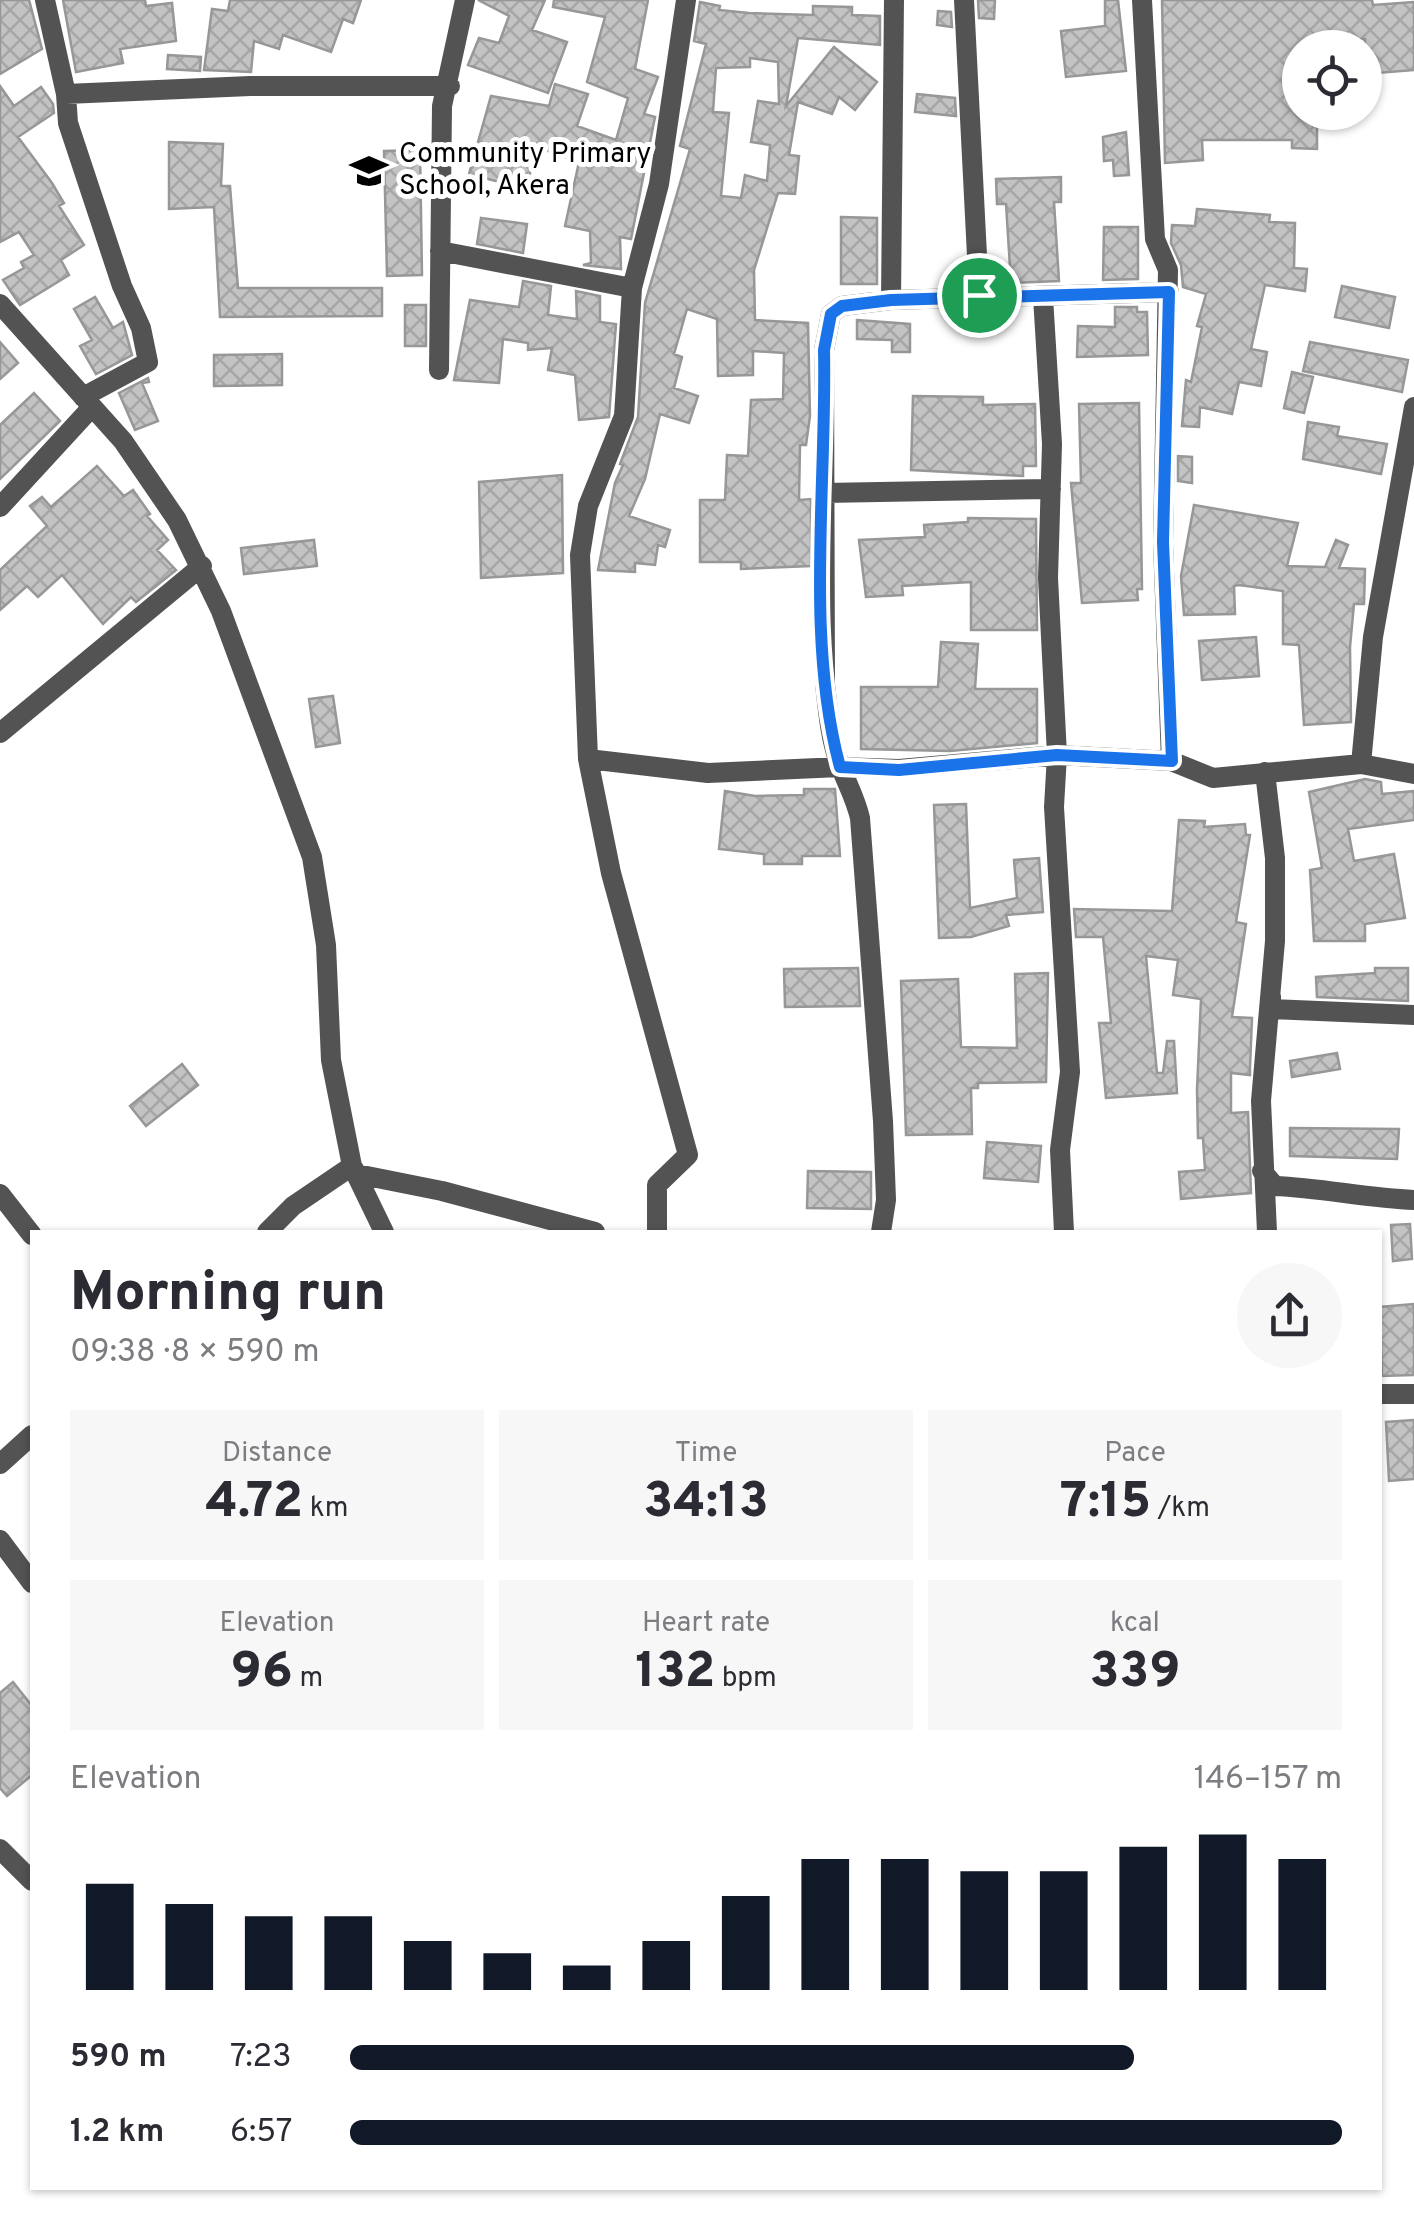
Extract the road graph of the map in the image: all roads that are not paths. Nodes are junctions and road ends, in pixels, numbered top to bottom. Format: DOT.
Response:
graph roads {
  1 [pos="45,0"];
  2 [pos="465,0"];
  3 [pos="686,0"];
  4 [pos="894,0"];
  5 [pos="964,0"];
  6 [pos="1142,0"];
  7 [pos="450,86"];
  8 [pos="66,94"];
  9 [pos="440,251"];
  10 [pos="632,288"];
  11 [pos="1169,292"];
  12 [pos="979,295"];
  13 [pos="1042,297"];
  14 [pos="891,300"];
  15 [pos="0,304"];
  16 [pos="440,370"];
  17 [pos="88,402"];
  18 [pos="1414,407"];
  19 [pos="1052,488"];
  20 [pos="824,493"];
  21 [pos="0,507"];
  22 [pos="202,566"];
  23 [pos="0,733"];
  24 [pos="1057,755"];
  25 [pos="588,759"];
  26 [pos="1172,761"];
  27 [pos="1360,764"];
  28 [pos="840,767"];
  29 [pos="1266,772"];
  30 [pos="1414,774"];
  31 [pos="1271,989"];
  32 [pos="1414,1015"];
  33 [pos="352,1166"];
  34 [pos="1262,1171"];
  35 [pos="0,1194"];
  36 [pos="1414,1200"];
  37 [pos="269,1230"];
  38 [pos="383,1230"];
  39 [pos="588,1230"];
  40 [pos="657,1230"];
  41 [pos="880,1230"];
  42 [pos="1064,1230"];
  43 [pos="1266,1230"];
  44 [pos="30,1232"];
  45 [pos="1382,1394"];
  46 [pos="1414,1394"];
  47 [pos="30,1437"];
  48 [pos="0,1464"];
  49 [pos="0,1540"];
  50 [pos="30,1580"];
  51 [pos="0,1848"];
  52 [pos="30,1879"];
  1 -- 8 [label="street"];
  2 -- 7 [label="street"];
  3 -- 10 [label="street"];
  4 -- 14 [label="street"];
  5 -- 12 [label="street"];
  6 -- 11 [label="street"];
  7 -- 8 [label="street"];
  7 -- 9 [label="street"];
  8 -- 17 [label="street"];
  9 -- 10 [label="street"];
  9 -- 16 [label="street"];
  10 -- 25 [label="street"];
  11 -- 13 [label="street"];
  11 -- 26 [label="street"];
  12 -- 13 [label="street"];
  12 -- 14 [label="street"];
  13 -- 19 [label="street"];
  14 -- 20 [label="street"];
  15 -- 17 [label="street"];
  17 -- 21 [label="street"];
  17 -- 22 [label="street"];
  18 -- 27 [label="street"];
  19 -- 20 [label="street"];
  19 -- 24 [label="street"];
  20 -- 28 [label="street"];
  22 -- 23 [label="street"];
  22 -- 33 [label="street"];
  24 -- 26 [label="street"];
  24 -- 28 [label="street"];
  24 -- 42 [label="street"];
  25 -- 28 [label="street"];
  25 -- 40 [label="street"];
  26 -- 29 [label="street"];
  27 -- 29 [label="street"];
  27 -- 30 [label="street"];
  28 -- 41 [label="street"];
  29 -- 31 [label="street"];
  31 -- 32 [label="street"];
  31 -- 34 [label="street"];
  33 -- 37 [label="street"];
  33 -- 38 [label="street"];
  33 -- 39 [label="street"];
  34 -- 36 [label="street"];
  34 -- 43 [label="street"];
  35 -- 44 [label="street"];
  45 -- 46 [label="street"];
  47 -- 48 [label="street"];
  49 -- 50 [label="street"];
  51 -- 52 [label="street"];
}
